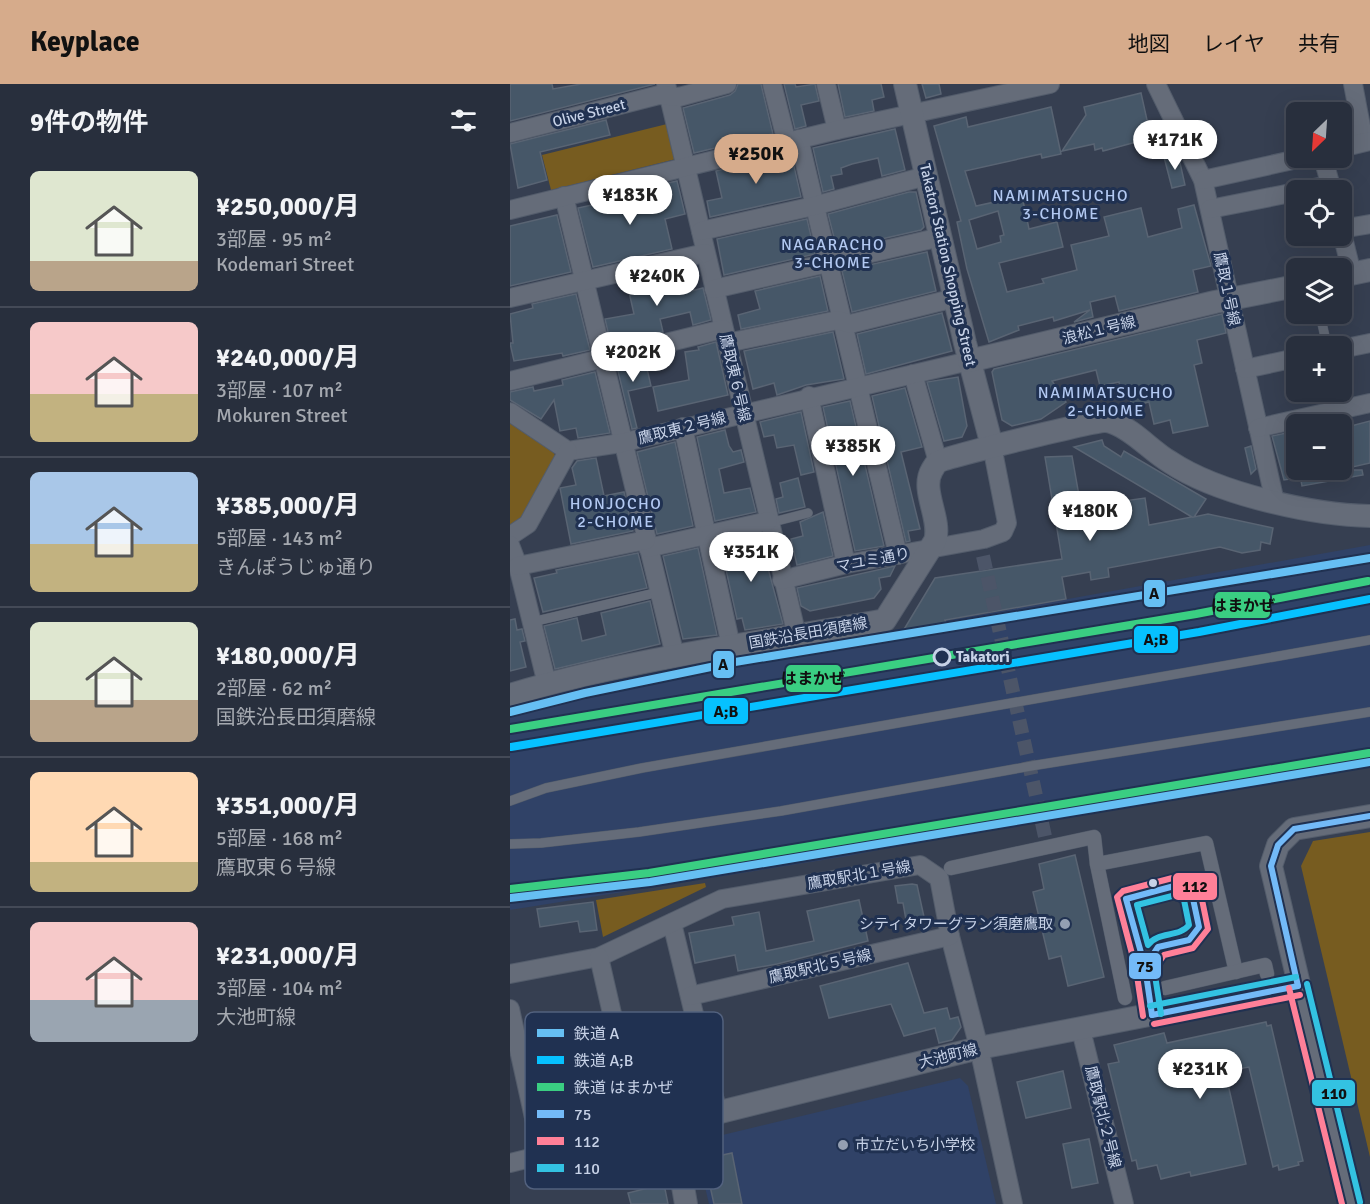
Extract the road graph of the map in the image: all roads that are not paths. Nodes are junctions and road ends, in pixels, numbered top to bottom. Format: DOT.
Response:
graph roads {
  1 [pos="727,84"];
  2 [pos="772,84"];
  3 [pos="826,84"];
  4 [pos="905,84"];
  5 [pos="1050,84"];
  6 [pos="1156,84"];
  7 [pos="1353,84"];
  8 [pos="667,90"];
  9 [pos="912,115"];
  10 [pos="837,130"];
  11 [pos="510,133"];
  12 [pos="793,141"];
  13 [pos="1367,142"];
  14 [pos="1352,145"];
  15 [pos="1286,162"];
  16 [pos="688,168"];
  17 [pos="926,176"];
  18 [pos="1203,180"];
  19 [pos="1286,194"];
  20 [pos="564,196"];
  21 [pos="814,206"];
  22 [pos="511,207"];
  23 [pos="1210,209"];
  24 [pos="1370,224"];
  25 [pos="1352,227"];
  26 [pos="701,231"];
  27 [pos="941,237"];
  28 [pos="1346,246"];
  29 [pos="705,253"];
  30 [pos="829,262"];
  31 [pos="1354,273"];
  32 [pos="584,280"];
  33 [pos="1286,288"];
  34 [pos="714,290"];
  35 [pos="510,298"];
  36 [pos="955,298"];
  37 [pos="1229,299"];
  38 [pos="845,322"];
  39 [pos="725,336"];
  40 [pos="1370,343"];
  41 [pos="1352,347"];
  42 [pos="602,358"];
  43 [pos="1286,360"];
  44 [pos="969,361"];
  45 [pos="1245,369"];
  46 [pos="913,374"];
  47 [pos="510,381"];
  48 [pos="859,385"];
  49 [pos="809,396"];
  50 [pos="1340,402"];
  51 [pos="1370,403"];
  52 [pos="1342,410"];
  53 [pos="510,412"];
  54 [pos="743,413"];
  55 [pos="683,427"];
  56 [pos="1258,428"];
  57 [pos="621,442"];
  58 [pos="992,446"];
  59 [pos="568,451"];
  60 [pos="938,462"];
  61 [pos="1275,502"];
  62 [pos="808,513"];
  63 [pos="1370,516"];
  64 [pos="768,522"];
  65 [pos="707,541"];
  66 [pos="647,544"];
  67 [pos="512,550"];
  68 [pos="929,550"];
  69 [pos="898,555"];
  70 [pos="846,564"];
  71 [pos="782,580"];
  72 [pos="659,592"];
  73 [pos="523,612"];
  74 [pos="797,636"];
  75 [pos="1370,640"];
  76 [pos="731,646"];
  77 [pos="675,656"];
  78 [pos="547,684"];
  79 [pos="510,695"];
  80 [pos="1370,712"];
  81 [pos="510,801"];
  82 [pos="1370,816"];
  83 [pos="510,843"];
  84 [pos="1097,864"];
  85 [pos="951,868"];
  86 [pos="672,923"];
  87 [pos="950,936"];
  88 [pos="599,957"];
  89 [pos="1145,967"];
  90 [pos="1236,972"];
  91 [pos="510,974"];
  92 [pos="1267,974"];
  93 [pos="1298,986"];
  94 [pos="1165,988"];
  95 [pos="690,996"];
  96 [pos="1126,998"];
  97 [pos="510,1009"];
  98 [pos="612,1012"];
  99 [pos="694,1012"];
  100 [pos="1152,1015"];
  101 [pos="1081,1030"];
  102 [pos="979,1048"];
  103 [pos="525,1077"];
  104 [pos="723,1112"];
  105 [pos="525,1159"];
  106 [pos="510,1163"];
  107 [pos="683,1189"];
  108 [pos="686,1204"];
  109 [pos="1012,1204"];
  110 [pos="1124,1204"];
  111 [pos="1351,1204"];
  1 -- 8 [label="street, Olive Street"];
  2 -- 12 [label="street"];
  3 -- 10 [label="street"];
  4 -- 9 [label="street, Takatori Station Shopping Street"];
  5 -- 9 [label="street"];
  6 -- 18 [label="street, 鷹取１号線"];
  7 -- 13 [label="street"];
  8 -- 11 [label="street, Olive Street"];
  8 -- 16 [label="street, 鷹取東６号線"];
  9 -- 10 [label="street"];
  9 -- 17 [label="street, Takatori Station Shopping Street"];
  10 -- 12 [label="street"];
  12 -- 16 [label="street"];
  12 -- 21 [label="street"];
  13 -- 14 [label="street"];
  15 -- 18 [label="street"];
  16 -- 20 [label="street"];
  16 -- 26 [label="street, 鷹取東６号線"];
  17 -- 21 [label="street"];
  17 -- 27 [label="street, Takatori Station Shopping Street"];
  18 -- 23 [label="street, 鷹取１号線"];
  19 -- 23 [label="street"];
  20 -- 22 [label="street"];
  20 -- 32 [label="street"];
  21 -- 26 [label="street"];
  21 -- 30 [label="street"];
  23 -- 37 [label="street, 鷹取１号線"];
  24 -- 25 [label="street"];
  26 -- 29 [label="street, 鷹取東６号線"];
  27 -- 30 [label="street"];
  27 -- 36 [label="street, Takatori Station Shopping Street"];
  28 -- 31 [label="street"];
  29 -- 32 [label="street"];
  29 -- 34 [label="street, 鷹取東６号線"];
  30 -- 34 [label="street"];
  30 -- 38 [label="street"];
  32 -- 35 [label="street"];
  32 -- 42 [label="street"];
  33 -- 37 [label="street, 浪松１号線"];
  34 -- 39 [label="street, 鷹取東６号線"];
  36 -- 38 [label="street"];
  36 -- 44 [label="street, Takatori Station Shopping Street"];
  37 -- 44 [label="street, 浪松１号線"];
  37 -- 45 [label="street, 鷹取１号線"];
  38 -- 39 [label="street"];
  38 -- 48 [label="street"];
  39 -- 42 [label="street"];
  39 -- 54 [label="street, 鷹取東６号線"];
  40 -- 41 [label="street"];
  42 -- 47 [label="street"];
  42 -- 57 [label="street"];
  43 -- 45 [label="street"];
  44 -- 46 [label="street, 鷹取東２号線"];
  44 -- 58 [label="street, Takatori Station Shopping Street"];
  45 -- 56 [label="street, 鷹取１号線"];
  46 -- 48 [label="street, 鷹取東２号線"];
  46 -- 60 [label="street"];
  48 -- 49 [label="street, 鷹取東２号線"];
  48 -- 69 [label="street"];
  49 -- 54 [label="street, 鷹取東２号線"];
  49 -- 70 [label="street"];
  50 -- 52 [label="lane"];
  51 -- 52 [label="street"];
  52 -- 56 [label="street"];
  53 -- 59 [label="street"];
  54 -- 55 [label="street, 鷹取東２号線"];
  54 -- 64 [label="street, 鷹取東６号線"];
  55 -- 57 [label="street, 鷹取東２号線"];
  55 -- 65 [label="street"];
  56 -- 61 [label="street, 鷹取１号線"];
  57 -- 59 [label="street, 鷹取東２号線"];
  57 -- 66 [label="street"];
  58 -- 60 [label="street"];
  58 -- 61 [label="street"];
  58 -- 68 [label="street"];
  59 -- 67 [label="street"];
  60 -- 68 [label="street, 国鉄沿長田須磨線"];
  61 -- 63 [label="street"];
  62 -- 64 [label="lane"];
  64 -- 65 [label="street"];
  64 -- 71 [label="street, 鷹取東６号線"];
  65 -- 66 [label="street"];
  65 -- 76 [label="street"];
  66 -- 67 [label="street"];
  66 -- 72 [label="street"];
  67 -- 73 [label="street"];
  68 -- 69 [label="street, マユミ通り"];
  68 -- 74 [label="street, 国鉄沿長田須磨線"];
  69 -- 70 [label="street, マユミ通り"];
  70 -- 71 [label="street, マユミ通り"];
  71 -- 74 [label="street, 鷹取東６号線"];
  72 -- 73 [label="lane"];
  72 -- 77 [label="street"];
  73 -- 78 [label="street"];
  74 -- 76 [label="street, 国鉄沿長田須磨線"];
  75 -- 81 [label="lane"];
  76 -- 77 [label="street, 国鉄沿長田須磨線"];
  77 -- 78 [label="street, 国鉄沿長田須磨線"];
  78 -- 79 [label="street, 国鉄沿長田須磨線"];
  80 -- 83 [label="lane"];
  82 -- 93 [label="street"];
  84 -- 85 [label="street"];
  84 -- 90 [label="street"];
  84 -- 96 [label="street"];
  86 -- 87 [label="street, 鷹取駅北１号線"];
  86 -- 88 [label="street, 鷹取駅北１号線"];
  86 -- 95 [label="street"];
  87 -- 95 [label="street, 鷹取駅北５号線"];
  87 -- 102 [label="street, 鷹取駅北１号線"];
  88 -- 91 [label="street, 鷹取駅北１号線"];
  88 -- 98 [label="street"];
  89 -- 89 [label="lane"];
  89 -- 100 [label="lane"];
  90 -- 92 [label="street"];
  90 -- 94 [label="street"];
  93 -- 100 [label="street, 大池町線"];
  93 -- 111 [label="street"];
  95 -- 99 [label="street"];
  97 -- 103 [label="street"];
  100 -- 101 [label="street, 大池町線"];
  101 -- 102 [label="street, 大池町線"];
  101 -- 110 [label="street, 鷹取駅北２号線"];
  102 -- 104 [label="street, 大池町線"];
  102 -- 109 [label="street, 鷹取駅北１号線"];
  105 -- 106 [label="street"];
  107 -- 108 [label="street, 大池町線"];
}
